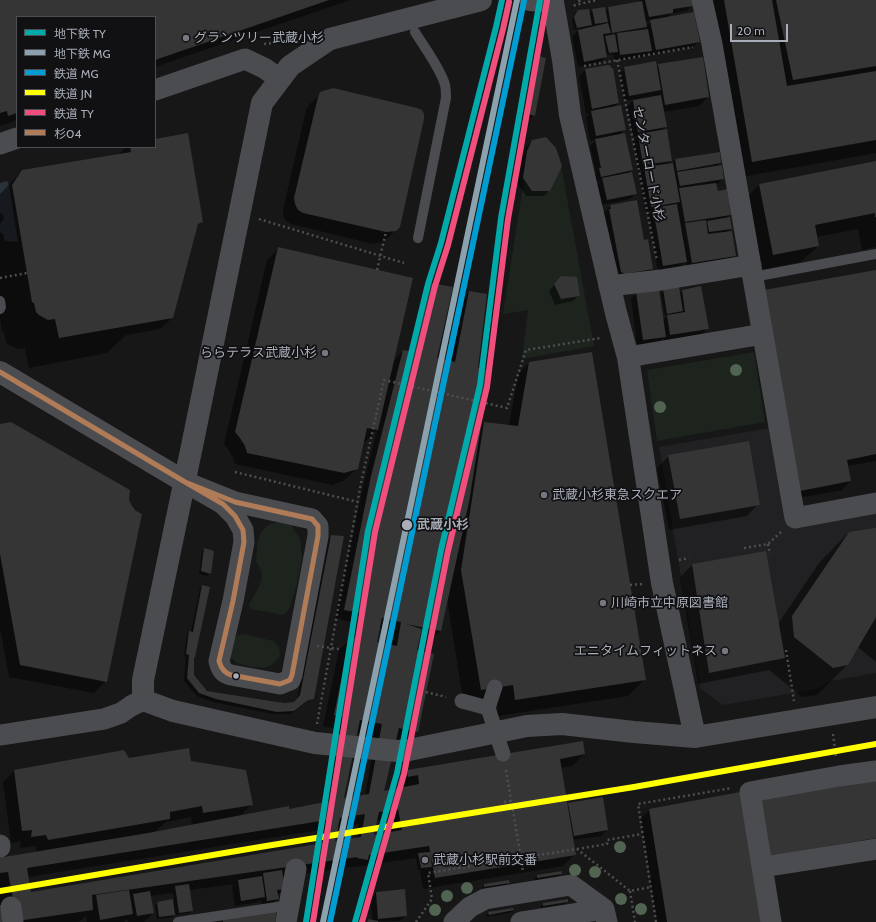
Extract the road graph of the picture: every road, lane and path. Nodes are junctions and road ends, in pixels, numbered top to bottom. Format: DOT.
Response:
graph roads {
  1 [pos="481,0"];
  2 [pos="530,0"];
  3 [pos="579,0"];
  4 [pos="597,0"];
  5 [pos="702,0"];
  6 [pos="554,1"];
  7 [pos="415,32"];
  8 [pos="712,44"];
  9 [pos="617,60"];
  10 [pos="578,67"];
  11 [pos="280,79"];
  12 [pos="156,90"];
  13 [pos="16,138"];
  14 [pos="0,144"];
  15 [pos="253,217"];
  16 [pos="386,232"];
  17 [pos="418,238"];
  18 [pos="876,254"];
  19 [pos="404,263"];
  20 [pos="658,265"];
  21 [pos="377,270"];
  22 [pos="752,271"];
  23 [pos="27,273"];
  24 [pos="0,278"];
  25 [pos="609,286"];
  26 [pos="0,301"];
  27 [pos="0,309"];
  28 [pos="763,334"];
  29 [pos="608,337"];
  30 [pos="628,357"];
  31 [pos="0,372"];
  32 [pos="439,392"];
  33 [pos="437,399"];
  34 [pos="235,472"];
  35 [pos="184,482"];
  36 [pos="358,502"];
  37 [pos="876,503"];
  38 [pos="744,548"];
  39 [pos="770,554"];
  40 [pos="647,583"];
  41 [pos="630,585"];
  42 [pos="310,645"];
  43 [pos="331,648"];
  44 [pos="339,649"];
  45 [pos="786,650"];
  46 [pos="495,688"];
  47 [pos="143,700"];
  48 [pos="462,700"];
  49 [pos="794,701"];
  50 [pos="876,707"];
  51 [pos="488,708"];
  52 [pos="317,727"];
  53 [pos="0,735"];
  54 [pos="695,737"];
  55 [pos="503,754"];
  56 [pos="876,771"];
  57 [pos="750,792"];
  58 [pos="511,801"];
  59 [pos="504,802"];
  60 [pos="643,834"];
  61 [pos="577,849"];
  62 [pos="876,849"];
  63 [pos="521,858"];
  64 [pos="762,867"];
  65 [pos="296,869"];
  66 [pos="630,891"];
  67 [pos="288,913"];
  68 [pos="606,915"];
  69 [pos="178,922"];
  70 [pos="454,922"];
  71 [pos="521,922"];
  72 [pos="635,922"];
  73 [pos="656,922"];
  74 [pos="771,922"];
  1 -- 11 [label="street"];
  2 -- 6 [label="street"];
  3 -- 4 [label="path"];
  5 -- 8 [label="street"];
  6 -- 25 [label="street"];
  7 -- 17 [label="lane"];
  8 -- 9 [label="path"];
  8 -- 22 [label="street"];
  9 -- 10 [label="path"];
  9 -- 20 [label="path, センターロード小杉"];
  11 -- 12 [label="street"];
  11 -- 35 [label="street"];
  13 -- 14 [label="street"];
  15 -- 19 [label="path"];
  16 -- 21 [label="path, bridge"];
  18 -- 22 [label="lane"];
  22 -- 25 [label="street"];
  22 -- 28 [label="street"];
  23 -- 24 [label="path"];
  25 -- 30 [label="street"];
  26 -- 27 [label="lane"];
  28 -- 30 [label="street"];
  28 -- 37 [label="street"];
  29 -- 32 [label="path"];
  30 -- 54 [label="street"];
  31 -- 35 [label="street"];
  32 -- 33 [label="path"];
  32 -- 36 [label="path"];
  34 -- 36 [label="path"];
  35 -- 35 [label="street"];
  35 -- 47 [label="street"];
  36 -- 43 [label="path"];
  38 -- 39 [label="path"];
  40 -- 41 [label="path"];
  42 -- 43 [label="path"];
  43 -- 44 [label="path"];
  43 -- 52 [label="path"];
  45 -- 49 [label="path"];
  46 -- 51 [label="street, bridge"];
  47 -- 53 [label="street"];
  47 -- 54 [label="street"];
  48 -- 51 [label="street"];
  50 -- 54 [label="street"];
  51 -- 55 [label="street, bridge"];
  55 -- 58 [label="path, bridge"];
  56 -- 57 [label="street"];
  57 -- 60 [label="path"];
  57 -- 64 [label="street"];
  58 -- 59 [label="path"];
  58 -- 63 [label="path, bridge"];
  60 -- 61 [label="path"];
  60 -- 73 [label="path"];
  62 -- 64 [label="street"];
  64 -- 74 [label="street"];
  65 -- 67 [label="street"];
  66 -- 72 [label="path"];
  67 -- 69 [label="lane"];
  68 -- 70 [label="street"];
  68 -- 71 [label="street"];
}
